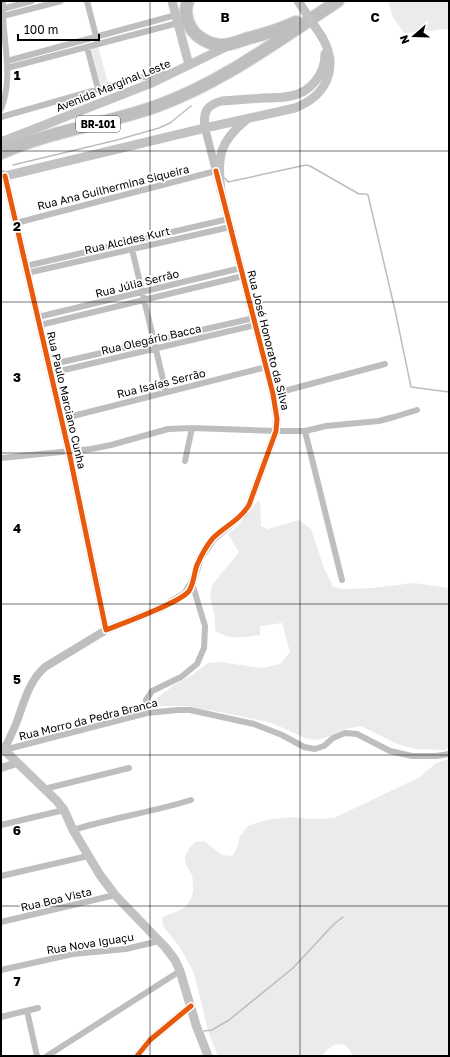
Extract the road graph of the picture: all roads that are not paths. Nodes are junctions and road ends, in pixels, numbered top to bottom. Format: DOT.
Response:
graph roads {
  1 [pos="2,1"];
  2 [pos="32,1"];
  3 [pos="62,1"];
  4 [pos="87,1"];
  5 [pos="188,1"];
  6 [pos="298,1"];
  7 [pos="172,2"];
  8 [pos="336,2"];
  9 [pos="2,9"];
  10 [pos="3,16"];
  11 [pos="177,19"];
  12 [pos="192,30"];
  13 [pos="96,37"];
  14 [pos="323,39"];
  15 [pos="98,44"];
  16 [pos="231,44"];
  17 [pos="87,47"];
  18 [pos="7,61"];
  19 [pos="189,65"];
  20 [pos="7,68"];
  21 [pos="173,74"];
  22 [pos="98,89"];
  23 [pos="1,109"];
  24 [pos="1,117"];
  25 [pos="248,118"];
  26 [pos="205,128"];
  27 [pos="1,142"];
  28 [pos="1,153"];
  29 [pos="218,170"];
  30 [pos="3,175"];
  31 [pos="221,191"];
  32 [pos="16,223"];
  33 [pos="229,223"];
  34 [pos="125,243"];
  35 [pos="129,250"];
  36 [pos="27,270"];
  37 [pos="242,272"];
  38 [pos="187,281"];
  39 [pos="189,289"];
  40 [pos="142,292"];
  41 [pos="144,300"];
  42 [pos="39,321"];
  43 [pos="255,321"];
  44 [pos="154,341"];
  45 [pos="155,349"];
  46 [pos="385,364"];
  47 [pos="266,367"];
  48 [pos="50,369"];
  49 [pos="166,392"];
  50 [pos="273,394"];
  51 [pos="417,410"];
  52 [pos="61,419"];
  53 [pos="192,428"];
  54 [pos="276,431"];
  55 [pos="305,431"];
  56 [pos="69,452"];
  57 [pos="1,458"];
  58 [pos="185,461"];
  59 [pos="342,580"];
  60 [pos="192,583"];
  61 [pos="106,630"];
  62 [pos="146,713"];
  63 [pos="3,749"];
  64 [pos="449,754"];
  65 [pos="17,763"];
  66 [pos="1,768"];
  67 [pos="129,768"];
  68 [pos="44,789"];
  69 [pos="191,800"];
  70 [pos="64,810"];
  71 [pos="1,825"];
  72 [pos="73,830"];
  73 [pos="88,856"];
  74 [pos="1,876"];
  75 [pos="116,895"];
  76 [pos="1,922"];
  77 [pos="159,941"];
  78 [pos="1,970"];
  79 [pos="180,971"];
  80 [pos="190,1006"];
  81 [pos="38,1008"];
  82 [pos="27,1011"];
  83 [pos="1,1017"];
  84 [pos="37,1056"];
  85 [pos="48,1056"];
  86 [pos="137,1056"];
  87 [pos="208,1056"];
  1 -- 9 [label="street"];
  2 -- 9 [label="street"];
  3 -- 10 [label="street"];
  4 -- 13 [label="street"];
  5 -- 12 [label="highway"];
  6 -- 14 [label="main road, bridge"];
  7 -- 11 [label="main road"];
  7 -- 12 [label="main road"];
  8 -- 16 [label="highway"];
  8 -- 28 [label="highway, BR-101"];
  9 -- 10 [label="street"];
  10 -- 18 [label="street"];
  11 -- 13 [label="street"];
  11 -- 15 [label="street"];
  11 -- 19 [label="main road"];
  12 -- 16 [label="highway"];
  13 -- 15 [label="street"];
  13 -- 18 [label="street"];
  14 -- 25 [label="main road"];
  14 -- 26 [label="main road"];
  15 -- 17 [label="street"];
  16 -- 19 [label="main road, Avenida Marginal Leste"];
  17 -- 20 [label="street"];
  17 -- 22 [label="street"];
  18 -- 20 [label="street"];
  19 -- 21 [label="main road, Avenida Marginal Leste"];
  20 -- 23 [label="street"];
  21 -- 22 [label="street"];
  21 -- 27 [label="main road, Avenida Marginal Leste"];
  22 -- 24 [label="street"];
  25 -- 26 [label="main road"];
  25 -- 29 [label="main road"];
  26 -- 29 [label="street"];
  26 -- 30 [label="main road"];
  29 -- 31 [label="main road"];
  29 -- 32 [label="street, Rua Ana Guilhermina Siqueira"];
  30 -- 32 [label="street, Rua Paulo Marciano Cunha"];
  31 -- 33 [label="street, Rua José Honorato da Silva"];
  32 -- 36 [label="street, Rua Paulo Marciano Cunha"];
  33 -- 34 [label="street, Rua Alcides Kurt"];
  33 -- 35 [label="street, Rua Alcides Kurt"];
  33 -- 37 [label="street, Rua José Honorato da Silva"];
  34 -- 35 [label="street"];
  34 -- 36 [label="street, Rua Alcides Kurt"];
  35 -- 36 [label="street, Rua Alcides Kurt"];
  35 -- 40 [label="street"];
  36 -- 42 [label="street, Rua Paulo Marciano Cunha"];
  37 -- 38 [label="street, Rua Júlia Serrão"];
  37 -- 39 [label="street, Rua Júlia Serrão"];
  37 -- 43 [label="street, Rua José Honorato da Silva"];
  38 -- 39 [label="street"];
  38 -- 40 [label="street, Rua Júlia Serrão"];
  39 -- 41 [label="street, Rua Júlia Serrão"];
  40 -- 41 [label="street"];
  40 -- 42 [label="street, Rua Júlia Serrão"];
  41 -- 42 [label="street, Rua Júlia Serrão"];
  41 -- 44 [label="street"];
  42 -- 48 [label="street, Rua Paulo Marciano Cunha"];
  43 -- 44 [label="street, Rua Olegário Bacca"];
  43 -- 45 [label="street, Rua Olegário Bacca"];
  43 -- 47 [label="street, Rua José Honorato da Silva"];
  44 -- 45 [label="street"];
  44 -- 48 [label="street, Rua Olegário Bacca"];
  45 -- 48 [label="street, Rua Olegário Bacca"];
  45 -- 49 [label="street"];
  46 -- 50 [label="street"];
  47 -- 49 [label="street, Rua Isaías Serrão"];
  47 -- 50 [label="street, Rua José Honorato da Silva"];
  48 -- 52 [label="street, Rua Paulo Marciano Cunha"];
  49 -- 52 [label="street, Rua Isaías Serrão"];
  50 -- 54 [label="street, Rua José Honorato da Silva"];
  51 -- 55 [label="street"];
  52 -- 56 [label="street, Rua Paulo Marciano Cunha"];
  53 -- 54 [label="street"];
  53 -- 56 [label="street"];
  53 -- 58 [label="street"];
  54 -- 55 [label="street"];
  54 -- 60 [label="street, Rua José Honorato da Silva"];
  55 -- 59 [label="street"];
  56 -- 57 [label="street"];
  56 -- 61 [label="street, Rua Paulo Marciano Cunha"];
  60 -- 61 [label="street, Rua José Honorato da Silva"];
  60 -- 62 [label="street"];
  61 -- 63 [label="street, Rua José Honorato da Silva"];
  62 -- 63 [label="street, Rua Morro da Pedra Branca"];
  62 -- 64 [label="street, Rua Morro da Pedra Branca"];
  63 -- 65 [label="main road"];
  65 -- 66 [label="street"];
  65 -- 68 [label="main road"];
  67 -- 68 [label="street"];
  68 -- 70 [label="main road"];
  69 -- 72 [label="street"];
  70 -- 71 [label="street"];
  70 -- 72 [label="main road"];
  72 -- 73 [label="main road"];
  73 -- 74 [label="street"];
  73 -- 75 [label="main road"];
  75 -- 76 [label="street, Rua Boa Vista"];
  75 -- 77 [label="main road"];
  77 -- 78 [label="street, Rua Nova Iguaçu"];
  77 -- 79 [label="main road"];
  79 -- 80 [label="main road"];
  79 -- 85 [label="street"];
  80 -- 86 [label="street"];
  80 -- 87 [label="main road"];
  81 -- 82 [label="street"];
  82 -- 83 [label="street"];
  82 -- 84 [label="street"];
}
